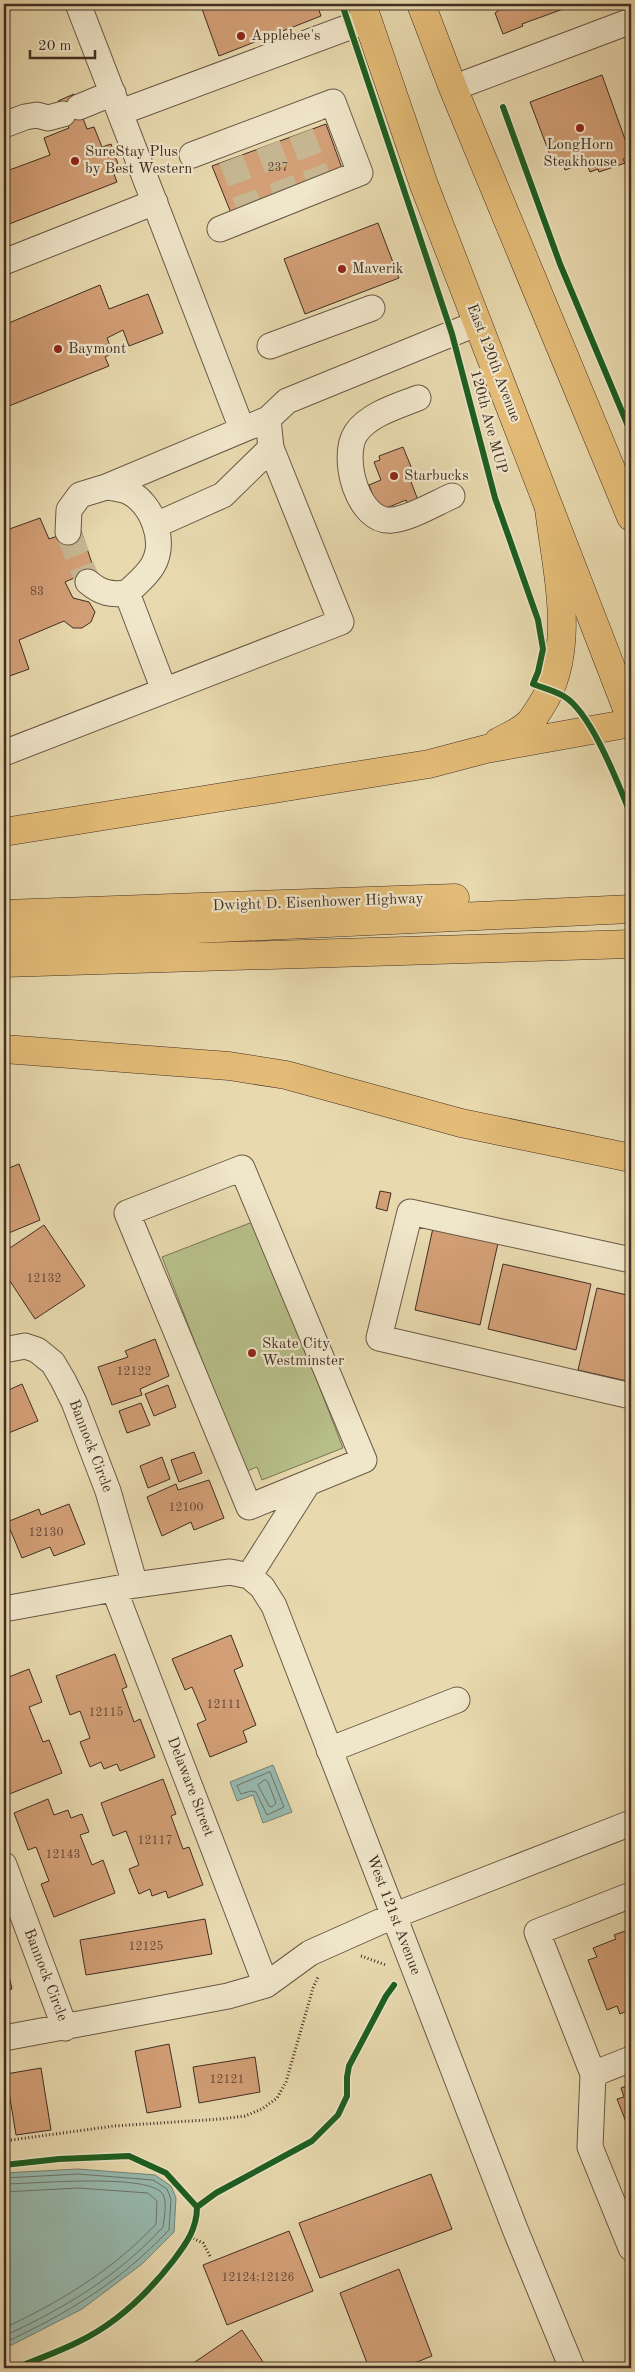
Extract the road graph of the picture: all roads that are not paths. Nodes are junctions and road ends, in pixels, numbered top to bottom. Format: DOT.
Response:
graph roads {
  1 [pos="78,4"];
  2 [pos="421,4"];
  3 [pos="365,12"];
  4 [pos="631,21"];
  5 [pos="453,88"];
  6 [pos="117,102"];
  7 [pos="4,125"];
  8 [pos="192,155"];
  9 [pos="156,202"];
  10 [pos="220,229"];
  11 [pos="4,262"];
  12 [pos="372,308"];
  13 [pos="478,324"];
  14 [pos="270,346"];
  15 [pos="418,398"];
  16 [pos="268,419"];
  17 [pos="242,429"];
  18 [pos="272,448"];
  19 [pos="106,487"];
  20 [pos="452,496"];
  21 [pos="549,508"];
  22 [pos="631,517"];
  23 [pos="156,525"];
  24 [pos="68,532"];
  25 [pos="88,582"];
  26 [pos="127,593"];
  27 [pos="164,690"];
  28 [pos="631,721"];
  29 [pos="486,750"];
  30 [pos="4,753"];
  31 [pos="4,832"];
  32 [pos="631,892"];
  33 [pos="631,909"];
  34 [pos="4,914"];
  35 [pos="4,938"];
  36 [pos="631,944"];
  37 [pos="631,960"];
  38 [pos="4,963"];
  39 [pos="4,980"];
  40 [pos="4,1049"];
  41 [pos="631,1158"];
  42 [pos="631,1260"];
  43 [pos="4,1350"];
  44 [pos="631,1396"];
  45 [pos="308,1483"];
  46 [pos="249,1576"];
  47 [pos="124,1587"];
  48 [pos="4,1609"];
  49 [pos="457,1700"];
  50 [pos="329,1750"];
  51 [pos="631,1823"];
  52 [pos="4,1865"];
  53 [pos="631,1895"];
  54 [pos="393,1916"];
  55 [pos="266,1985"];
  56 [pos="65,2028"];
  57 [pos="4,2038"];
  58 [pos="631,2059"];
  59 [pos="593,2074"];
  60 [pos="631,2248"];
  61 [pos="572,2368"];
  1 -- 6 [label="street"];
  2 -- 5 [label="main road"];
  3 -- 6 [label="street"];
  3 -- 13 [label="main road, East 120th Avenue"];
  4 -- 5 [label="street"];
  5 -- 22 [label="main road"];
  6 -- 7 [label="street"];
  6 -- 9 [label="street"];
  8 -- 10 [label="street"];
  9 -- 11 [label="street"];
  9 -- 17 [label="street"];
  12 -- 14 [label="street"];
  13 -- 16 [label="street"];
  13 -- 21 [label="main road, East 120th Avenue"];
  15 -- 20 [label="street"];
  16 -- 17 [label="street"];
  16 -- 18 [label="street"];
  17 -- 19 [label="street"];
  18 -- 23 [label="street"];
  18 -- 27 [label="street"];
  19 -- 23 [label="street"];
  19 -- 24 [label="street"];
  21 -- 28 [label="main road, East 120th Avenue"];
  21 -- 29 [label="main road"];
  23 -- 26 [label="street"];
  25 -- 26 [label="street"];
  26 -- 27 [label="street"];
  27 -- 30 [label="street"];
  28 -- 29 [label="main road"];
  29 -- 31 [label="main road"];
  32 -- 34 [label="main road, Dwight D. Eisenhower Highway"];
  33 -- 35 [label="main road"];
  36 -- 38 [label="main road"];
  37 -- 39 [label="main road"];
  40 -- 41 [label="main road"];
  42 -- 44 [label="street"];
  43 -- 47 [label="street, Bannock Circle"];
  45 -- 45 [label="street"];
  45 -- 46 [label="street"];
  46 -- 47 [label="street"];
  46 -- 50 [label="street, West 121st Avenue"];
  47 -- 48 [label="street"];
  47 -- 55 [label="street, Delaware Street"];
  49 -- 50 [label="street"];
  50 -- 54 [label="street, West 121st Avenue"];
  51 -- 54 [label="street"];
  52 -- 56 [label="street, Bannock Circle"];
  53 -- 59 [label="street"];
  54 -- 55 [label="street"];
  54 -- 61 [label="street, West 121st Avenue"];
  55 -- 56 [label="street"];
  56 -- 57 [label="street"];
  58 -- 59 [label="street"];
  59 -- 60 [label="street"];
}
